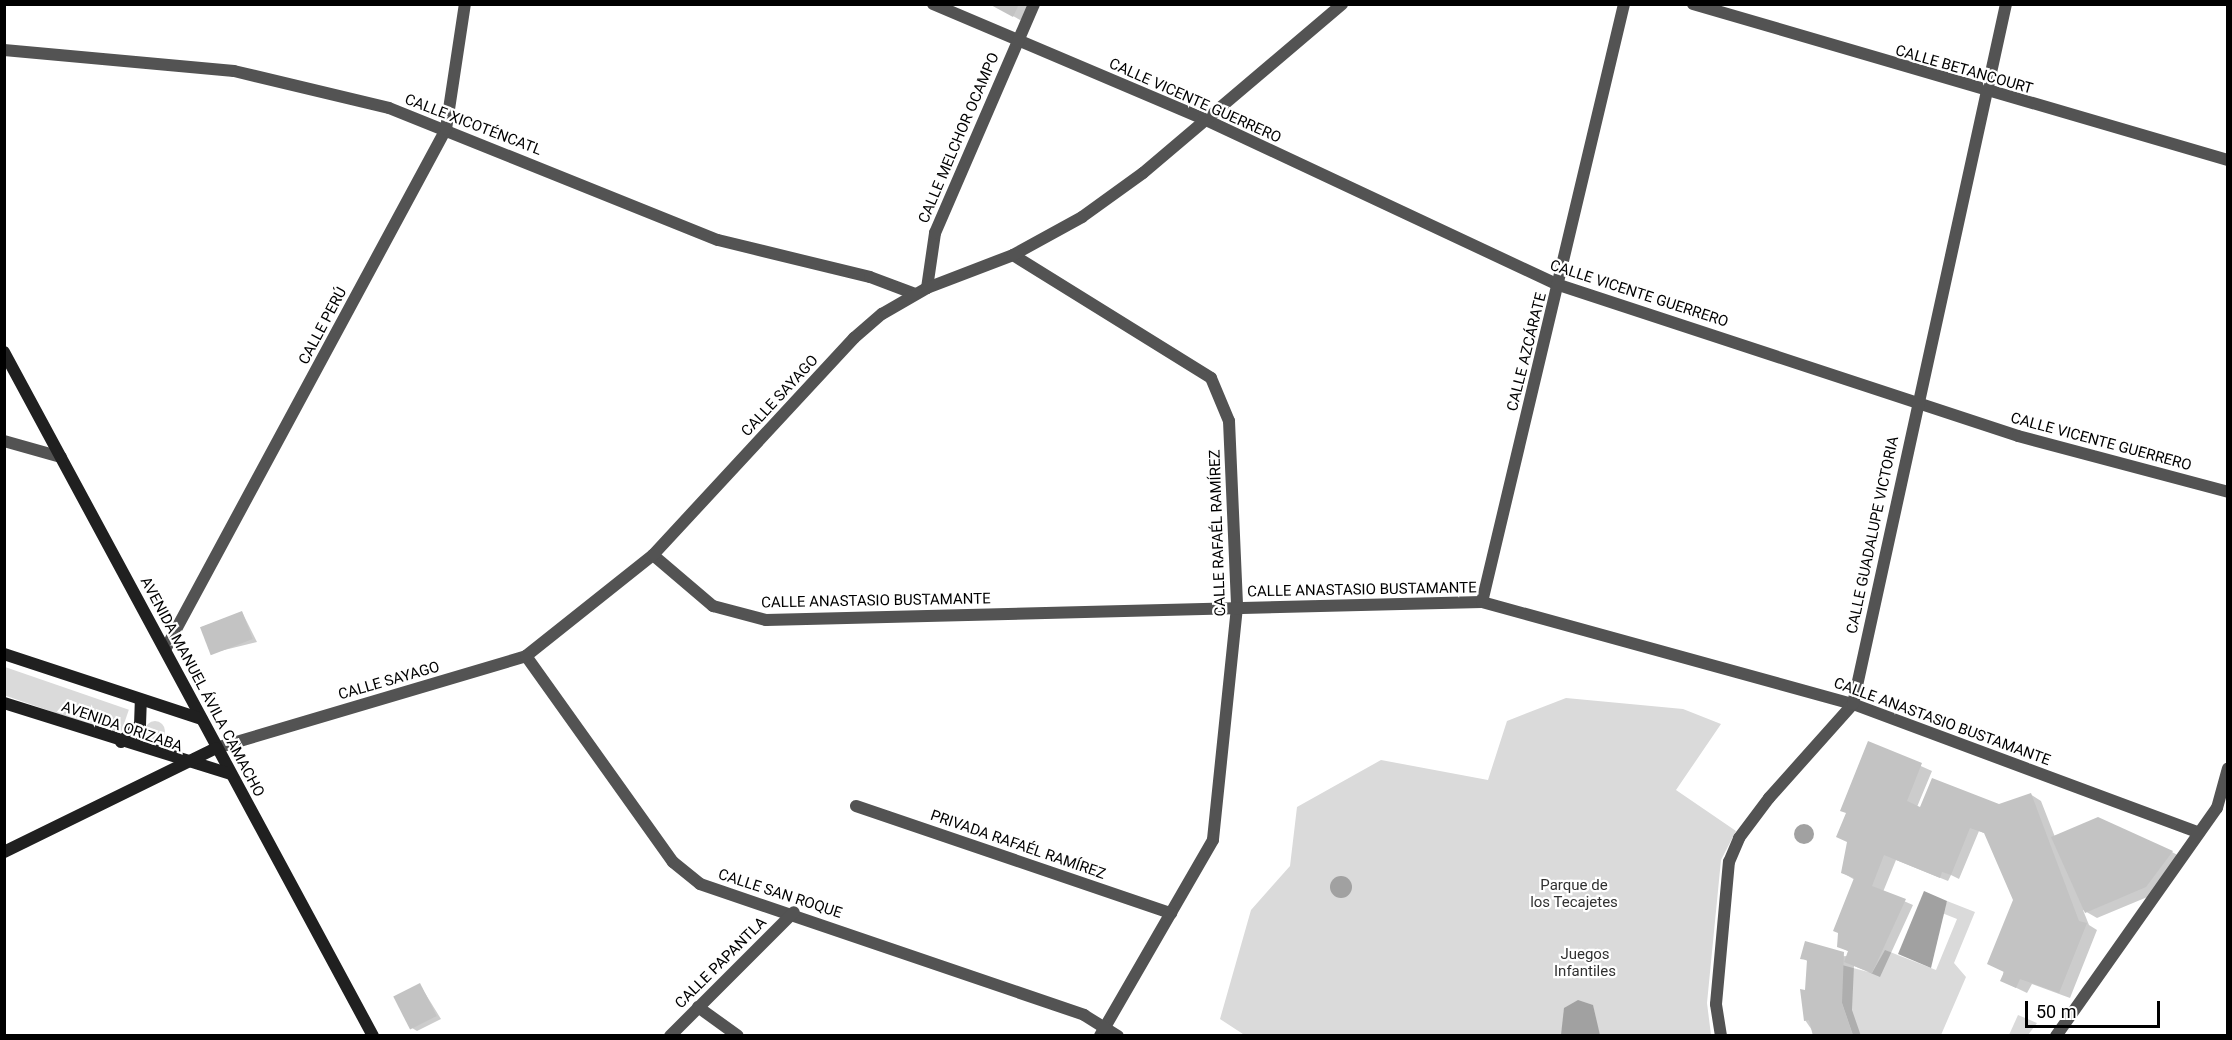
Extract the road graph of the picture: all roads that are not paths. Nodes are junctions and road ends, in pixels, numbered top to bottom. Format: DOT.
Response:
graph roads {
  1 [pos="465,4"];
  2 [pos="933,4"];
  3 [pos="1034,4"];
  4 [pos="1342,4"];
  5 [pos="1624,4"];
  6 [pos="1693,4"];
  7 [pos="2006,4"];
  8 [pos="1016,41"];
  9 [pos="4,50"];
  10 [pos="1988,93"];
  11 [pos="1204,119"];
  12 [pos="447,129"];
  13 [pos="2228,160"];
  14 [pos="1014,255"];
  15 [pos="1558,285"];
  16 [pos="927,288"];
  17 [pos="915,294"];
  18 [pos="4,352"];
  19 [pos="1916,399"];
  20 [pos="4,441"];
  21 [pos="61,457"];
  22 [pos="2228,492"];
  23 [pos="653,555"];
  24 [pos="1482,602"];
  25 [pos="1238,607"];
  26 [pos="166,648"];
  27 [pos="4,654"];
  28 [pos="526,656"];
  29 [pos="141,700"];
  30 [pos="4,703"];
  31 [pos="1853,704"];
  32 [pos="202,719"];
  33 [pos="121,742"];
  34 [pos="216,748"];
  35 [pos="185,764"];
  36 [pos="2228,768"];
  37 [pos="231,774"];
  38 [pos="856,806"];
  39 [pos="2199,833"];
  40 [pos="4,852"];
  41 [pos="794,912"];
  42 [pos="1171,913"];
  43 [pos="698,1007"];
  44 [pos="1104,1023"];
  45 [pos="373,1035"];
  46 [pos="670,1035"];
  47 [pos="738,1035"];
  48 [pos="1101,1035"];
  49 [pos="1118,1035"];
  50 [pos="1722,1035"];
  51 [pos="2056,1035"];
  1 -- 12 [label="street, CALLE PERÚ"];
  2 -- 8 [label="street, CALLE VICENTE GUERRERO"];
  3 -- 8 [label="street, CALLE MELCHOR OCAMPO"];
  4 -- 11 [label="street, CALLE SAYAGO"];
  5 -- 15 [label="street, CALLE AZCÁRATE"];
  6 -- 10 [label="street, CALLE BETANCOURT"];
  7 -- 10 [label="street, CALLE GUADALUPE VICTORIA"];
  8 -- 11 [label="street, CALLE VICENTE GUERRERO"];
  8 -- 16 [label="street, CALLE MELCHOR OCAMPO"];
  9 -- 12 [label="street, CALLE XICOTÉNCATL"];
  10 -- 13 [label="street, CALLE BETANCOURT"];
  10 -- 19 [label="street, CALLE GUADALUPE VICTORIA"];
  11 -- 14 [label="street, CALLE SAYAGO"];
  11 -- 15 [label="street, CALLE VICENTE GUERRERO"];
  12 -- 17 [label="street, CALLE XICOTÉNCATL"];
  12 -- 26 [label="street, CALLE PERÚ"];
  14 -- 16 [label="street, CALLE SAYAGO"];
  14 -- 25 [label="street, CALLE RAFAÉL RAMÍREZ"];
  15 -- 19 [label="street, CALLE VICENTE GUERRERO"];
  15 -- 24 [label="street, CALLE AZCÁRATE"];
  16 -- 17 [label="street, CALLE SAYAGO"];
  17 -- 23 [label="street, CALLE SAYAGO"];
  18 -- 21 [label="main road, AVENIDA MANUEL ÁVILA CAMACHO"];
  19 -- 22 [label="street, CALLE VICENTE GUERRERO"];
  19 -- 31 [label="street, CALLE GUADALUPE VICTORIA"];
  20 -- 21 [label="street"];
  21 -- 26 [label="main road, AVENIDA MANUEL ÁVILA CAMACHO"];
  23 -- 25 [label="street, CALLE ANASTASIO BUSTAMANTE"];
  23 -- 28 [label="street, CALLE SAYAGO"];
  24 -- 25 [label="street, CALLE ANASTASIO BUSTAMANTE"];
  24 -- 31 [label="street, CALLE ANASTASIO BUSTAMANTE"];
  25 -- 42 [label="street, CALLE RAFAÉL RAMÍREZ"];
  26 -- 32 [label="main road, AVENIDA MANUEL ÁVILA CAMACHO"];
  27 -- 29 [label="main road, AVENIDA ORIZABA"];
  28 -- 34 [label="street, CALLE SAYAGO"];
  28 -- 41 [label="street, CALLE SAN ROQUE"];
  29 -- 32 [label="main road, AVENIDA ORIZABA"];
  29 -- 33 [label="main road"];
  30 -- 33 [label="main road, AVENIDA ORIZABA"];
  31 -- 39 [label="street, CALLE ANASTASIO BUSTAMANTE"];
  31 -- 50 [label="street"];
  32 -- 34 [label="main road, AVENIDA MANUEL ÁVILA CAMACHO"];
  33 -- 35 [label="main road, AVENIDA ORIZABA"];
  34 -- 35 [label="main road"];
  34 -- 37 [label="main road, AVENIDA MANUEL ÁVILA CAMACHO"];
  35 -- 37 [label="main road, AVENIDA ORIZABA"];
  35 -- 40 [label="main road"];
  36 -- 39 [label="street"];
  37 -- 45 [label="main road, AVENIDA MANUEL ÁVILA CAMACHO"];
  38 -- 42 [label="street, PRIVADA RAFAÉL RAMÍREZ"];
  39 -- 51 [label="street"];
  41 -- 43 [label="street, CALLE PAPANTLA"];
  41 -- 44 [label="street, CALLE SAN ROQUE"];
  42 -- 44 [label="street, CALLE RAFAÉL RAMÍREZ"];
  43 -- 46 [label="street, CALLE PAPANTLA"];
  43 -- 47 [label="street"];
  44 -- 48 [label="street, CALLE RAFAÉL RAMÍREZ"];
  44 -- 49 [label="street, CALLE SAN ROQUE"];
}
